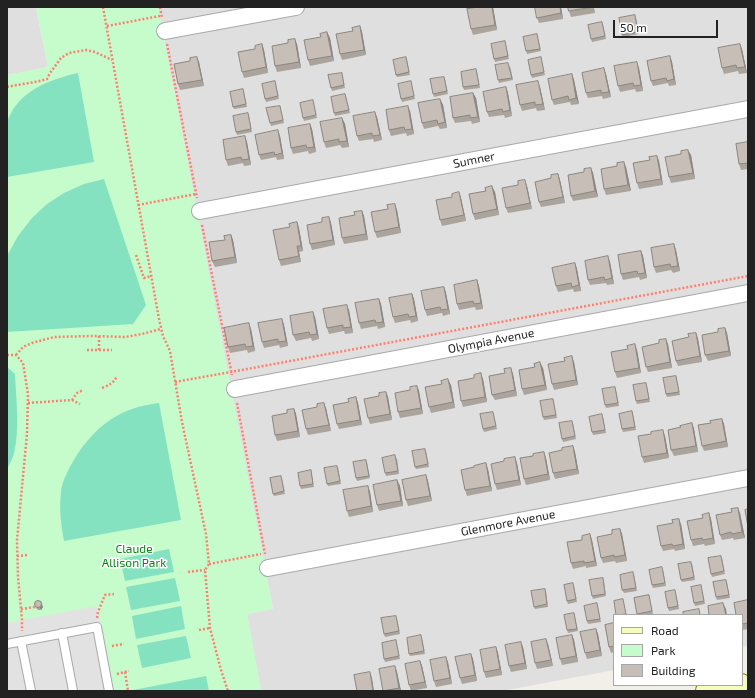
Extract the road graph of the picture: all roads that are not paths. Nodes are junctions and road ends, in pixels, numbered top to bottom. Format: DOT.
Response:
graph roads {
  1 [pos="296,7"];
  2 [pos="163,24"];
  3 [pos="748,109"];
  4 [pos="200,211"];
  5 [pos="748,293"];
  6 [pos="234,389"];
  7 [pos="748,478"];
  8 [pos="265,557"];
  9 [pos="62,633"];
  10 [pos="21,641"];
  11 [pos="7,644"];
  12 [pos="735,686"];
  13 [pos="31,691"];
  14 [pos="73,691"];
  15 [pos="110,691"];
  16 [pos="707,691"];
  1 -- 2 [label="street"];
  3 -- 4 [label="street, Sumner"];
  5 -- 6 [label="street, Olympia Avenue"];
  7 -- 8 [label="street, Glenmore Avenue"];
  9 -- 10 [label="lane"];
  9 -- 14 [label="lane"];
  9 -- 15 [label="lane"];
  10 -- 11 [label="lane"];
  10 -- 13 [label="lane"];
  12 -- 16 [label="main road"];
}
